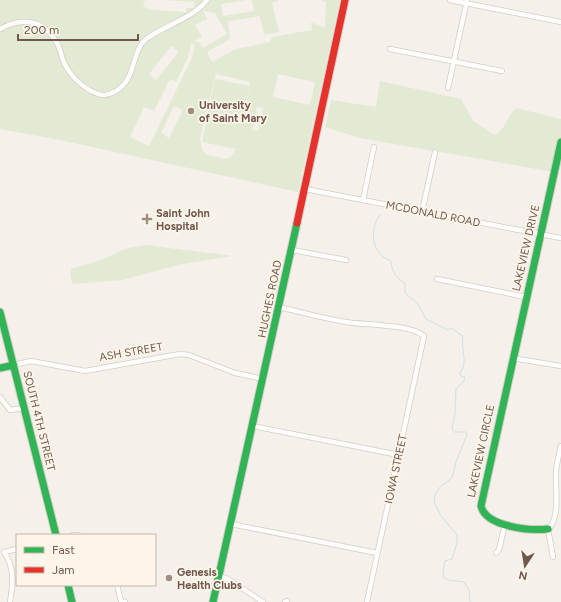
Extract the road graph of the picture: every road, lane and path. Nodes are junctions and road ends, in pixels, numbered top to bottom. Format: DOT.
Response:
graph roads {
  1 [pos="207,0"];
  2 [pos="345,0"];
  3 [pos="450,0"];
  4 [pos="467,2"];
  5 [pos="561,22"];
  6 [pos="0,29"];
  7 [pos="390,49"];
  8 [pos="454,62"];
  9 [pos="502,71"];
  10 [pos="448,88"];
  11 [pos="561,142"];
  12 [pos="374,147"];
  13 [pos="435,152"];
  14 [pos="305,189"];
  15 [pos="363,200"];
  16 [pos="422,212"];
  17 [pos="540,234"];
  18 [pos="561,238"];
  19 [pos="292,250"];
  20 [pos="346,260"];
  21 [pos="437,279"];
  22 [pos="526,297"];
  23 [pos="279,307"];
  24 [pos="0,312"];
  25 [pos="512,358"];
  26 [pos="14,365"];
  27 [pos="561,366"];
  28 [pos="0,368"];
  29 [pos="264,379"];
  30 [pos="0,397"];
  31 [pos="24,408"];
  32 [pos="253,426"];
  33 [pos="561,446"];
  34 [pos="399,455"];
  35 [pos="231,524"];
  36 [pos="505,524"];
  37 [pos="548,529"];
  38 [pos="56,534"];
  39 [pos="16,549"];
  40 [pos="377,553"];
  41 [pos="496,553"];
  42 [pos="553,557"];
  43 [pos="219,576"];
  44 [pos="68,586"];
  45 [pos="117,586"];
  46 [pos="10,602"];
  47 [pos="72,602"];
  48 [pos="125,602"];
  49 [pos="213,602"];
  50 [pos="263,602"];
  51 [pos="367,602"];
  1 -- 6 [label="street"];
  2 -- 14 [label="main road, HUGHES ROAD"];
  3 -- 4 [label="street"];
  4 -- 5 [label="street"];
  4 -- 8 [label="street"];
  7 -- 8 [label="street"];
  8 -- 9 [label="street"];
  8 -- 10 [label="street"];
  11 -- 17 [label="main road, LAKEVIEW DRIVE"];
  12 -- 15 [label="street"];
  13 -- 16 [label="street"];
  14 -- 15 [label="street, MCDONALD ROAD"];
  14 -- 19 [label="main road, HUGHES ROAD"];
  15 -- 16 [label="street, MCDONALD ROAD"];
  16 -- 17 [label="street, MCDONALD ROAD"];
  17 -- 18 [label="street, MCDONALD ROAD"];
  17 -- 22 [label="main road, LAKEVIEW DRIVE"];
  19 -- 20 [label="street"];
  19 -- 23 [label="main road, HUGHES ROAD"];
  21 -- 22 [label="street"];
  22 -- 25 [label="main road, LAKEVIEW DRIVE"];
  23 -- 29 [label="main road, HUGHES ROAD"];
  23 -- 34 [label="street, IOWA STREET"];
  24 -- 26 [label="main road, SOUTH 4TH STREET"];
  25 -- 27 [label="street"];
  25 -- 36 [label="main road, LAKEVIEW CIRCLE"];
  26 -- 28 [label="main road, ASH STREET"];
  26 -- 29 [label="street, ASH STREET"];
  26 -- 31 [label="main road, SOUTH 4TH STREET"];
  29 -- 32 [label="main road, HUGHES ROAD"];
  30 -- 31 [label="street"];
  31 -- 38 [label="main road, SOUTH 4TH STREET"];
  32 -- 34 [label="street"];
  32 -- 35 [label="main road, HUGHES ROAD"];
  33 -- 37 [label="street"];
  34 -- 40 [label="street, IOWA STREET"];
  35 -- 40 [label="street"];
  35 -- 43 [label="main road, HUGHES ROAD"];
  36 -- 37 [label="main road, LAKEVIEW CIRCLE"];
  36 -- 41 [label="street"];
  37 -- 42 [label="street"];
  39 -- 46 [label="street"];
  40 -- 51 [label="street, IOWA STREET"];
  43 -- 49 [label="main road, HUGHES ROAD"];
  43 -- 50 [label="street"];
  44 -- 47 [label="main road"];
  45 -- 48 [label="street"];
}
